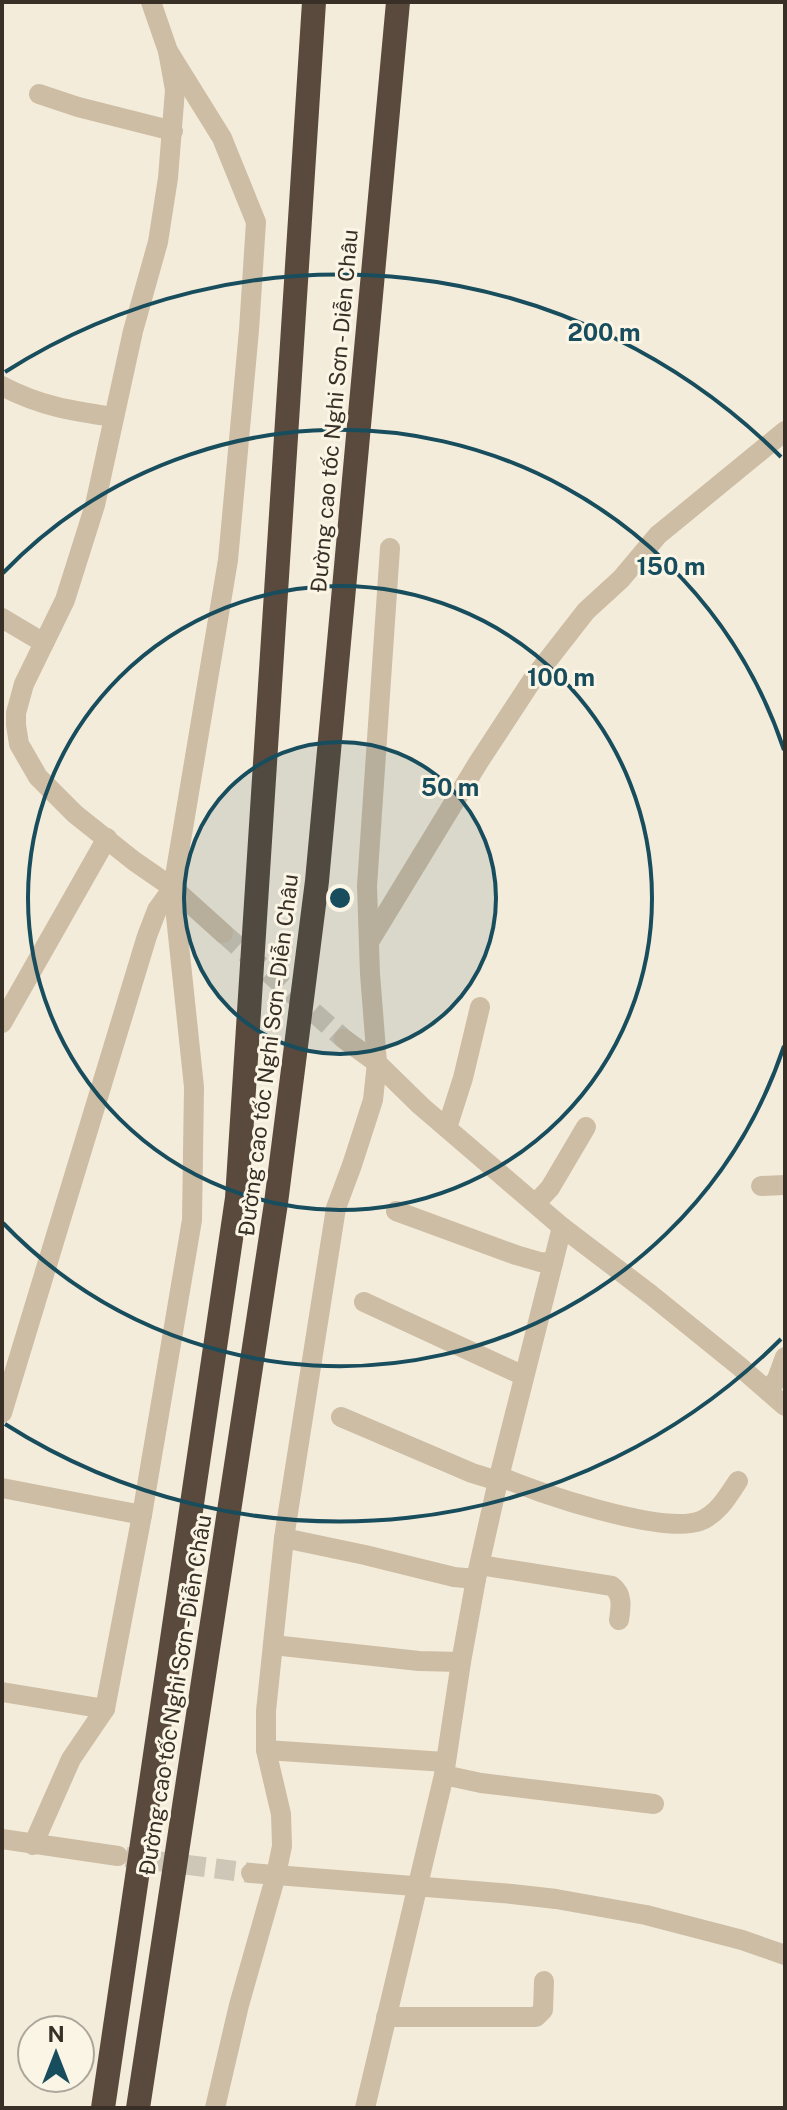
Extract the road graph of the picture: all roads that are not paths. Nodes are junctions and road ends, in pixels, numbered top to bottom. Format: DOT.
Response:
graph roads {
  1 [pos="151,2"];
  2 [pos="314,2"];
  3 [pos="398,2"];
  4 [pos="168,51"];
  5 [pos="39,94"];
  6 [pos="173,131"];
  7 [pos="2,386"];
  8 [pos="113,417"];
  9 [pos="785,431"];
  10 [pos="390,548"];
  11 [pos="2,618"];
  12 [pos="44,643"];
  13 [pos="107,838"];
  14 [pos="173,888"];
  15 [pos="223,933"];
  16 [pos="369,942"];
  17 [pos="480,1007"];
  18 [pos="2,1023"];
  19 [pos="344,1039"];
  20 [pos="377,1063"];
  21 [pos="586,1127"];
  22 [pos="447,1128"];
  23 [pos="785,1185"];
  24 [pos="761,1186"];
  25 [pos="536,1203"];
  26 [pos="396,1211"];
  27 [pos="562,1227"];
  28 [pos="553,1263"];
  29 [pos="364,1302"];
  30 [pos="785,1357"];
  31 [pos="524,1376"];
  32 [pos="768,1391"];
  33 [pos="785,1406"];
  34 [pos="2,1413"];
  35 [pos="341,1417"];
  36 [pos="499,1478"];
  37 [pos="738,1481"];
  38 [pos="2,1488"];
  39 [pos="142,1515"];
  40 [pos="284,1538"];
  41 [pos="478,1572"];
  42 [pos="619,1620"];
  43 [pos="273,1645"];
  44 [pos="461,1662"];
  45 [pos="2,1692"];
  46 [pos="105,1709"];
  47 [pos="266,1750"];
  48 [pos="444,1768"];
  49 [pos="654,1804"];
  50 [pos="2,1839"];
  51 [pos="33,1845"];
  52 [pos="118,1856"];
  53 [pos="251,1873"];
  54 [pos="276,1875"];
  55 [pos="417,1886"];
  56 [pos="785,1955"];
  57 [pos="544,1981"];
  58 [pos="386,2017"];
  59 [pos="103,2108"];
  60 [pos="138,2108"];
  61 [pos="215,2108"];
  62 [pos="365,2108"];
  1 -- 4 [label="street"];
  2 -- 59 [label="highway, Đường cao tốc Nghi Sơn - Diễn Châu"];
  3 -- 60 [label="highway, Đường cao tốc Nghi Sơn - Diễn Châu"];
  4 -- 6 [label="street"];
  4 -- 14 [label="street"];
  5 -- 6 [label="street"];
  6 -- 8 [label="street"];
  7 -- 8 [label="street"];
  8 -- 12 [label="street"];
  9 -- 16 [label="street"];
  10 -- 16 [label="street"];
  11 -- 12 [label="street"];
  12 -- 13 [label="street"];
  13 -- 14 [label="street"];
  13 -- 18 [label="street"];
  14 -- 15 [label="street"];
  14 -- 34 [label="street"];
  14 -- 39 [label="street"];
  16 -- 20 [label="street"];
  17 -- 22 [label="street"];
  19 -- 20 [label="street"];
  20 -- 22 [label="street"];
  20 -- 40 [label="street"];
  21 -- 25 [label="street"];
  22 -- 25 [label="street"];
  23 -- 24 [label="street"];
  25 -- 27 [label="street"];
  26 -- 28 [label="street"];
  27 -- 28 [label="street"];
  27 -- 32 [label="street"];
  28 -- 31 [label="street"];
  29 -- 31 [label="street"];
  30 -- 32 [label="street"];
  31 -- 36 [label="street"];
  32 -- 33 [label="street"];
  35 -- 36 [label="street"];
  36 -- 37 [label="street"];
  36 -- 41 [label="street"];
  38 -- 39 [label="street"];
  39 -- 46 [label="street"];
  40 -- 41 [label="street"];
  40 -- 43 [label="street"];
  41 -- 42 [label="street"];
  41 -- 44 [label="street"];
  43 -- 44 [label="street"];
  43 -- 47 [label="street"];
  44 -- 48 [label="street"];
  45 -- 46 [label="street"];
  46 -- 51 [label="street"];
  47 -- 48 [label="street"];
  47 -- 54 [label="street"];
  48 -- 49 [label="street"];
  48 -- 55 [label="street"];
  50 -- 51 [label="street"];
  51 -- 52 [label="street"];
  53 -- 54 [label="street"];
  54 -- 55 [label="street"];
  54 -- 61 [label="street"];
  55 -- 56 [label="street"];
  55 -- 58 [label="street"];
  57 -- 58 [label="street"];
  58 -- 62 [label="street"];
}
